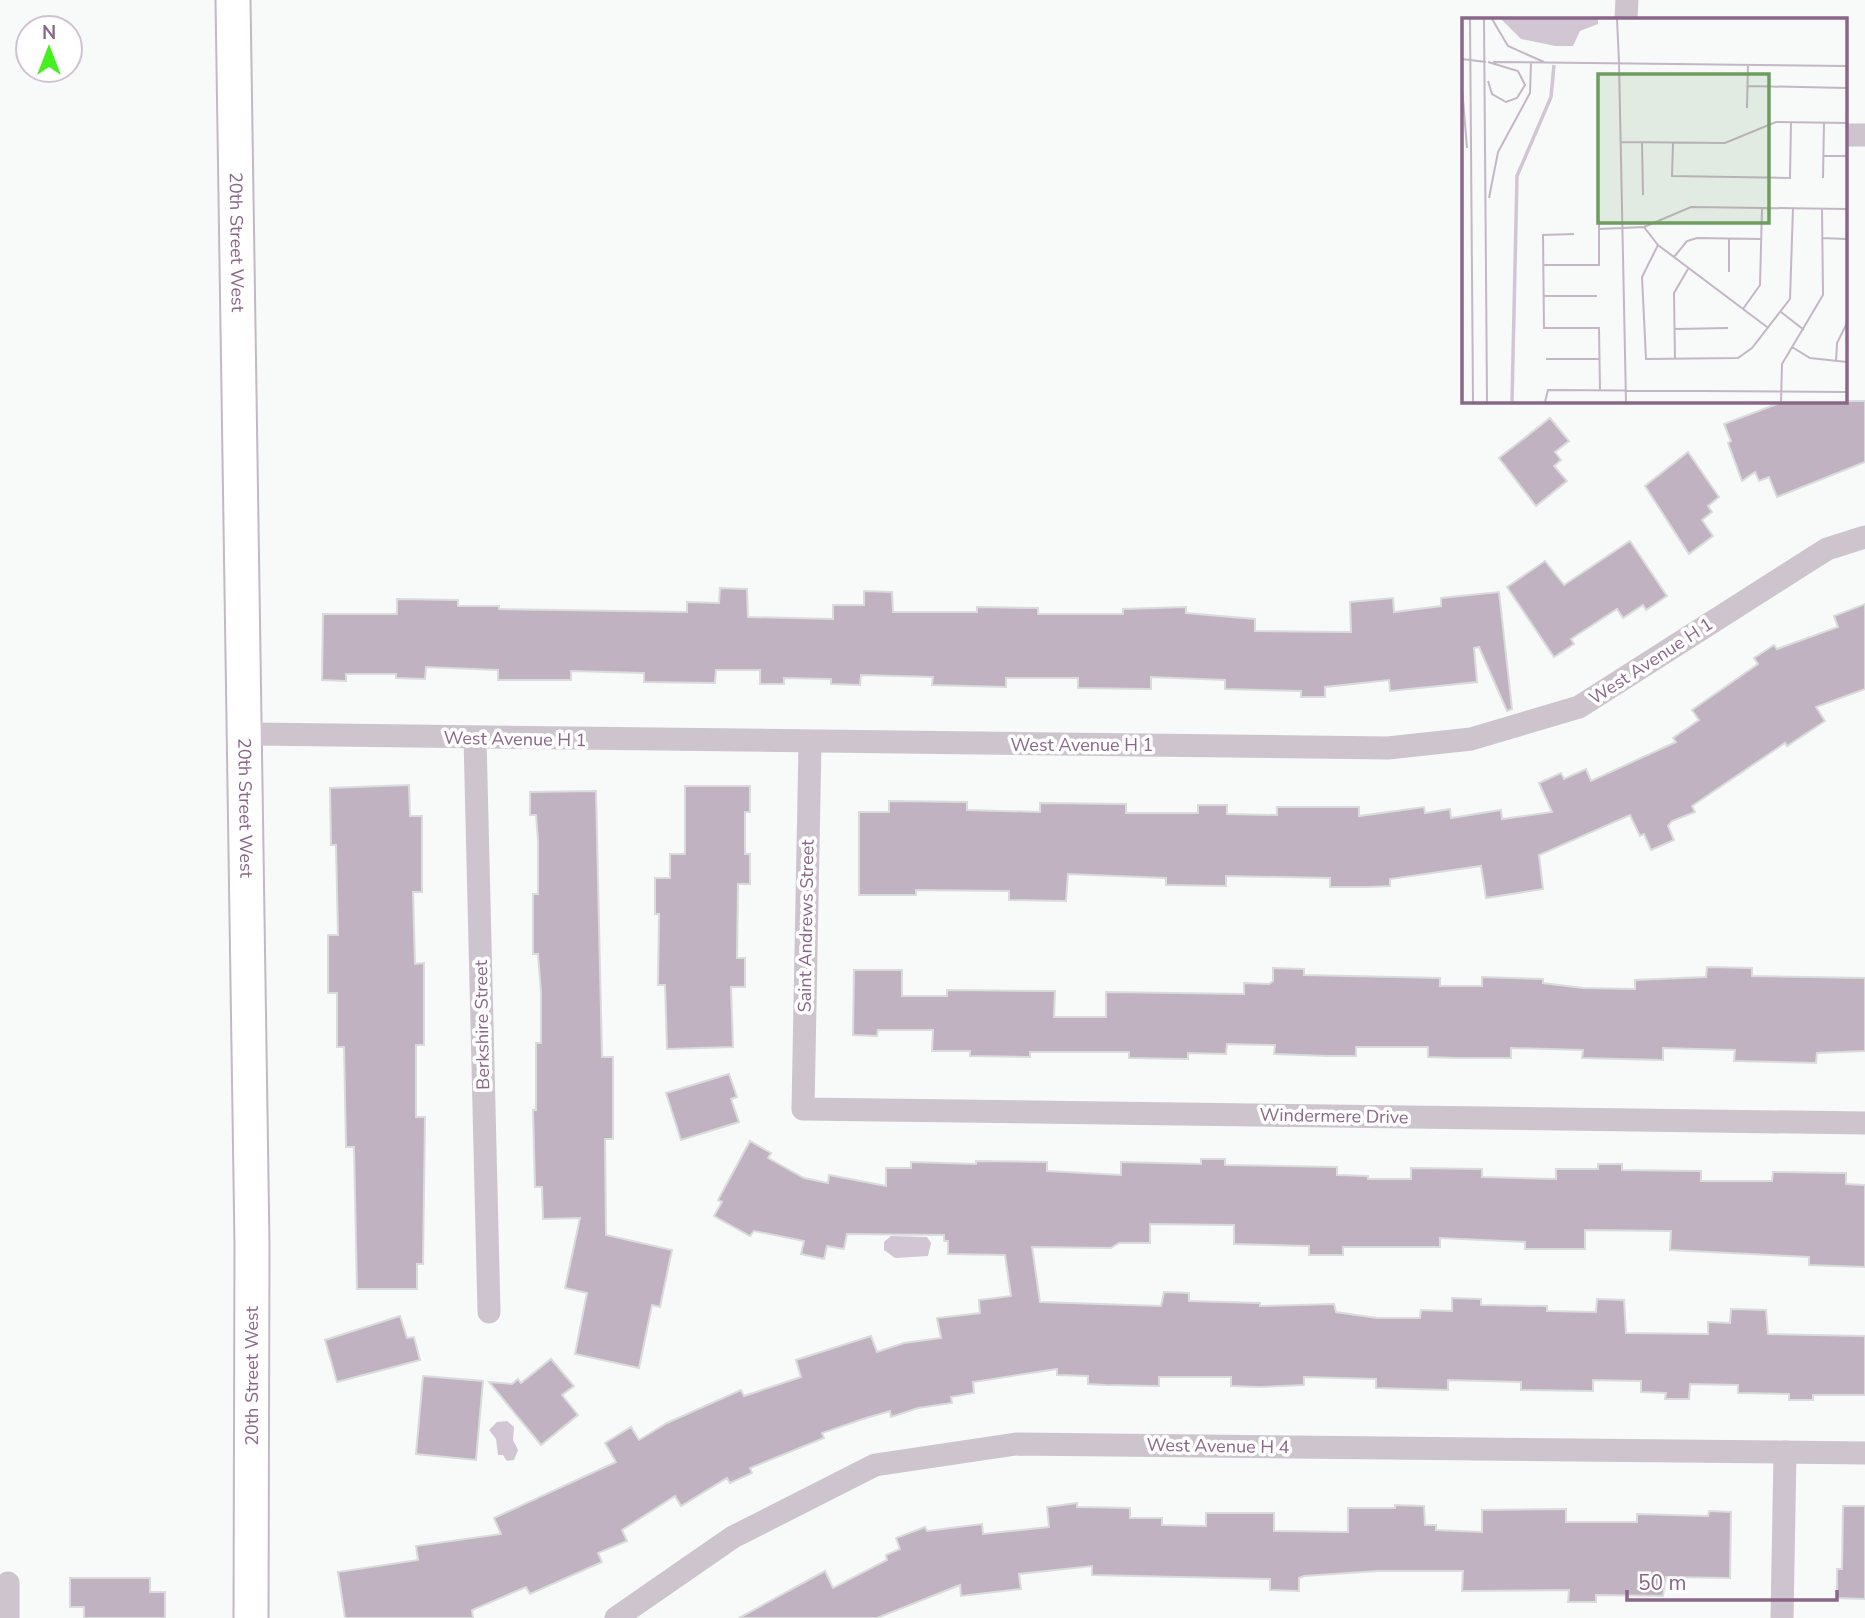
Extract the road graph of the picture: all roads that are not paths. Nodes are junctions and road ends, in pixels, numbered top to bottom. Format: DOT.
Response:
graph roads {
  1 [pos="233,0"];
  2 [pos="1627,0"];
  3 [pos="1626,18"];
  4 [pos="1865,537"];
  5 [pos="246,734"];
  6 [pos="475,738"];
  7 [pos="810,743"];
  8 [pos="803,1109"];
  9 [pos="1865,1123"];
  10 [pos="489,1312"];
  11 [pos="1785,1452"];
  12 [pos="1865,1452"];
  13 [pos="9,1583"];
  14 [pos="8,1618"];
  15 [pos="251,1618"];
  16 [pos="616,1618"];
  17 [pos="1782,1618"];
  1 -- 5 [label="main road, 20th Street West"];
  2 -- 3 [label="street"];
  4 -- 7 [label="street, West Avenue H 1"];
  5 -- 6 [label="street, West Avenue H 1"];
  5 -- 15 [label="main road, 20th Street West"];
  6 -- 7 [label="street, West Avenue H 1"];
  6 -- 10 [label="street, Berkshire Street"];
  7 -- 8 [label="street, Saint Andrews Street"];
  8 -- 9 [label="street, Windermere Drive"];
  11 -- 12 [label="street, West Avenue H 4"];
  11 -- 16 [label="street, West Avenue H 4"];
  11 -- 17 [label="street"];
  13 -- 14 [label="street"];
}
